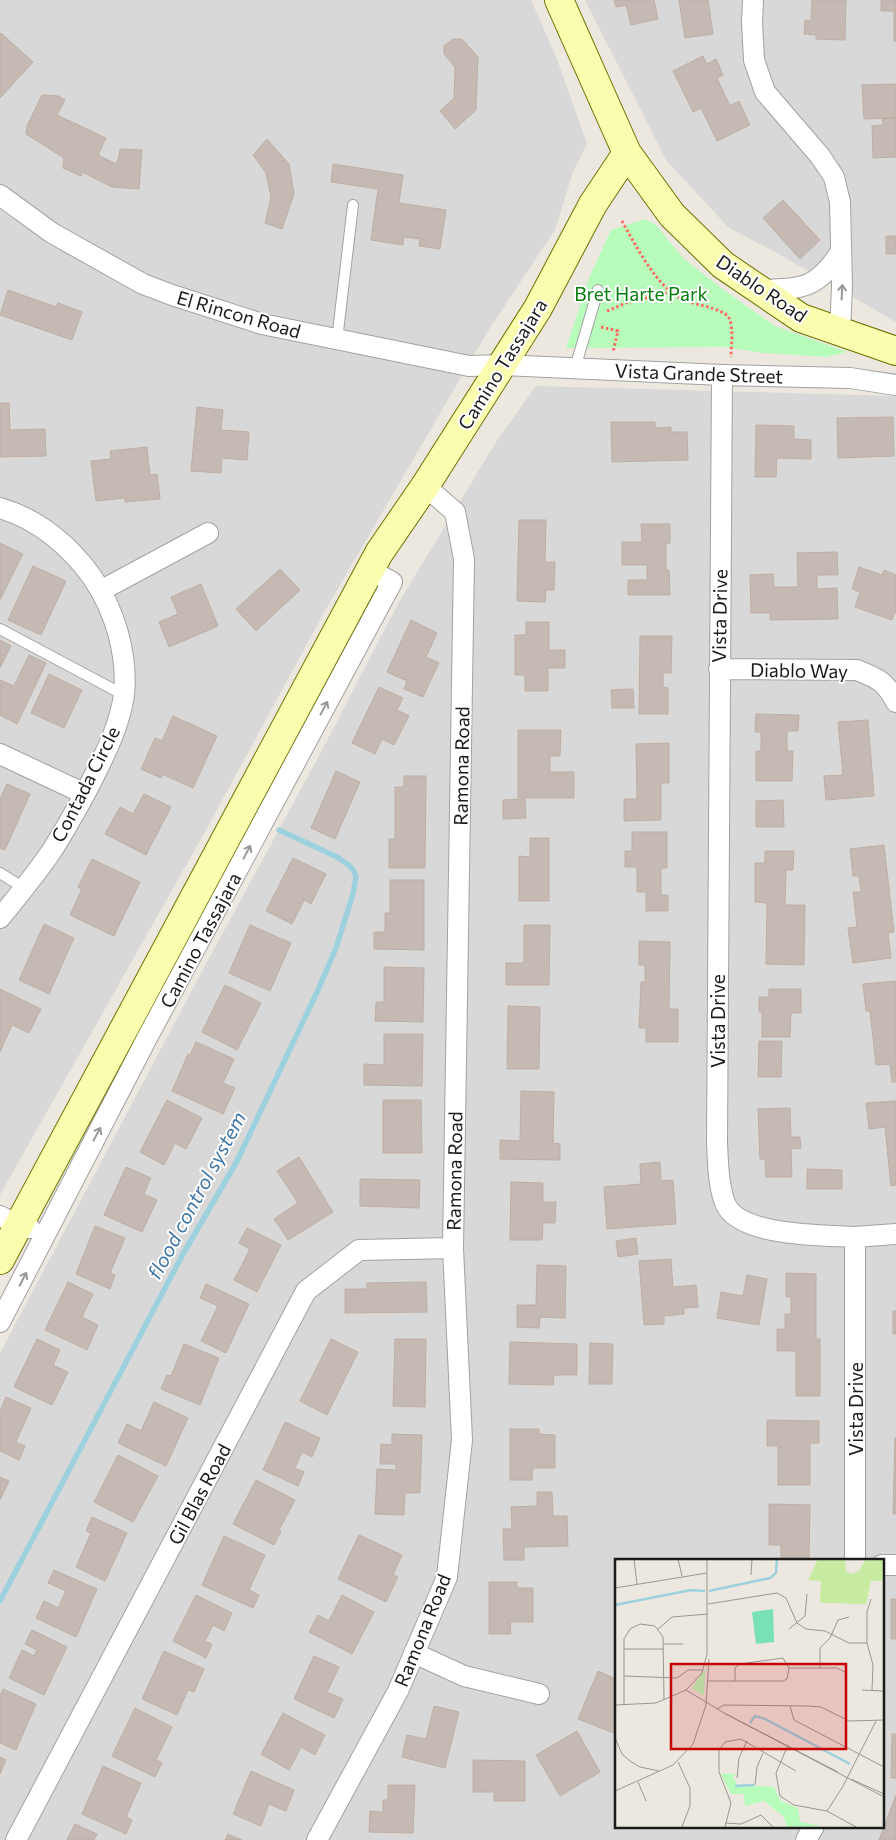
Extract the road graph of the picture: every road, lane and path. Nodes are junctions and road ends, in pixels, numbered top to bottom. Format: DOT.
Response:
graph roads {
  1 [pos="559,0"];
  2 [pos="753,0"];
  3 [pos="627,153"];
  4 [pos="0,195"];
  5 [pos="353,204"];
  6 [pos="622,221"];
  7 [pos="841,251"];
  8 [pos="598,290"];
  9 [pos="759,290"];
  10 [pos="671,292"];
  11 [pos="603,314"];
  12 [pos="595,326"];
  13 [pos="840,333"];
  14 [pos="337,340"];
  15 [pos="896,351"];
  16 [pos="502,365"];
  17 [pos="575,368"];
  18 [pos="610,370"];
  19 [pos="726,375"];
  20 [pos="896,385"];
  21 [pos="425,486"];
  22 [pos="0,508"];
  23 [pos="208,533"];
  24 [pos="370,570"];
  25 [pos="102,590"];
  26 [pos="0,629"];
  27 [pos="719,669"];
  28 [pos="124,695"];
  29 [pos="896,702"];
  30 [pos="0,754"];
  31 [pos="85,794"];
  32 [pos="0,873"];
  33 [pos="24,888"];
  34 [pos="0,918"];
  35 [pos="9,1220"];
  36 [pos="45,1233"];
  37 [pos="896,1234"];
  38 [pos="855,1238"];
  39 [pos="453,1248"];
  40 [pos="0,1260"];
  41 [pos="0,1322"];
  42 [pos="855,1559"];
  43 [pos="414,1653"];
  44 [pos="539,1694"];
  45 [pos="813,1828"];
  46 [pos="16,1840"];
  47 [pos="317,1840"];
  48 [pos="806,1840"];
  1 -- 3 [label="street, Diablo Road"];
  2 -- 7 [label="street"];
  3 -- 9 [label="street, Diablo Road"];
  3 -- 16 [label="street, Camino Tassajara"];
  4 -- 14 [label="street, El Rincon Road"];
  5 -- 14 [label="lane"];
  6 -- 10 [label="path"];
  7 -- 9 [label="street"];
  13 -- 7 [label="street, one-way"];
  8 -- 17 [label="lane"];
  9 -- 13 [label="street, Diablo Road"];
  10 -- 11 [label="path"];
  10 -- 19 [label="path"];
  12 -- 18 [label="path"];
  13 -- 15 [label="street, Diablo Road"];
  14 -- 16 [label="street, El Rincon Road"];
  16 -- 17 [label="street, Vista Grande Street"];
  16 -- 21 [label="street, Camino Tassajara"];
  17 -- 18 [label="street, Vista Grande Street"];
  18 -- 19 [label="street, Vista Grande Street"];
  19 -- 20 [label="street, Vista Grande Street"];
  19 -- 27 [label="street, Vista Drive"];
  21 -- 24 [label="street, Camino Tassajara"];
  21 -- 39 [label="street, Ramona Road"];
  22 -- 25 [label="street, Contada Circle"];
  23 -- 25 [label="street"];
  24 -- 35 [label="street, Camino Tassajara"];
  36 -- 24 [label="street, Camino Tassajara, one-way"];
  25 -- 28 [label="street, Contada Circle"];
  26 -- 28 [label="lane"];
  27 -- 29 [label="street, Diablo Way"];
  27 -- 38 [label="street, Vista Drive"];
  28 -- 31 [label="street, Contada Circle"];
  30 -- 31 [label="street"];
  31 -- 33 [label="street, Contada Circle"];
  32 -- 33 [label="lane"];
  33 -- 34 [label="street, Contada Circle"];
  35 -- 36 [label="street"];
  35 -- 40 [label="street, Camino Tassajara"];
  41 -- 36 [label="street, Camino Tassajara, one-way"];
  37 -- 38 [label="street"];
  38 -- 42 [label="street, Vista Drive"];
  39 -- 43 [label="street, Ramona Road"];
  39 -- 46 [label="street, Gil Blas Road"];
  43 -- 44 [label="street"];
  43 -- 47 [label="street, Ramona Road"];
  45 -- 48 [label="street"];
}
